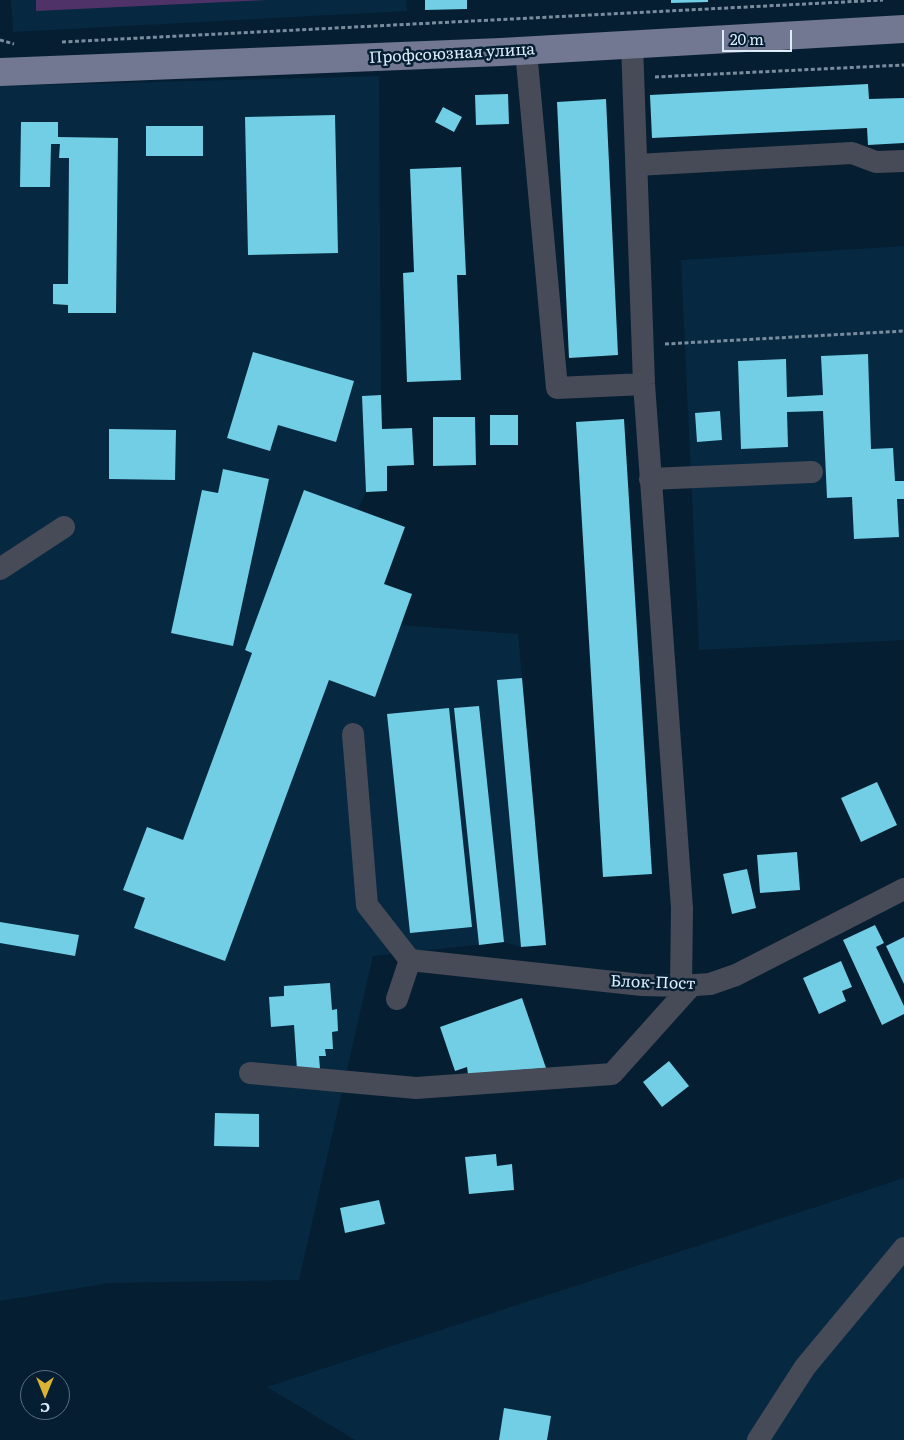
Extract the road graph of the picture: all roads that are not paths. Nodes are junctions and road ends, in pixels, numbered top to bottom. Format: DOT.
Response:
graph roads {
  1 [pos="904,29"];
  2 [pos="632,44"];
  3 [pos="526,51"];
  4 [pos="0,72"];
  5 [pos="904,161"];
  6 [pos="637,165"];
  7 [pos="644,384"];
  8 [pos="812,472"];
  9 [pos="650,479"];
  10 [pos="64,527"];
  11 [pos="0,569"];
  12 [pos="353,734"];
  13 [pos="904,889"];
  14 [pos="410,960"];
  15 [pos="686,986"];
  16 [pos="397,999"];
  17 [pos="250,1073"];
  18 [pos="904,1248"];
  19 [pos="758,1440"];
  1 -- 2 [label="main road, Профсоюзная улица"];
  2 -- 3 [label="main road, Профсоюзная улица"];
  2 -- 6 [label="street"];
  3 -- 4 [label="main road, Профсоюзная улица"];
  3 -- 7 [label="street"];
  5 -- 6 [label="street"];
  6 -- 7 [label="street"];
  7 -- 9 [label="street"];
  8 -- 9 [label="street"];
  9 -- 15 [label="street"];
  10 -- 11 [label="street"];
  12 -- 14 [label="street"];
  13 -- 15 [label="street, Блок-Пост"];
  14 -- 15 [label="street, Блок-Пост"];
  14 -- 16 [label="street"];
  15 -- 17 [label="street"];
  18 -- 19 [label="street"];
}
